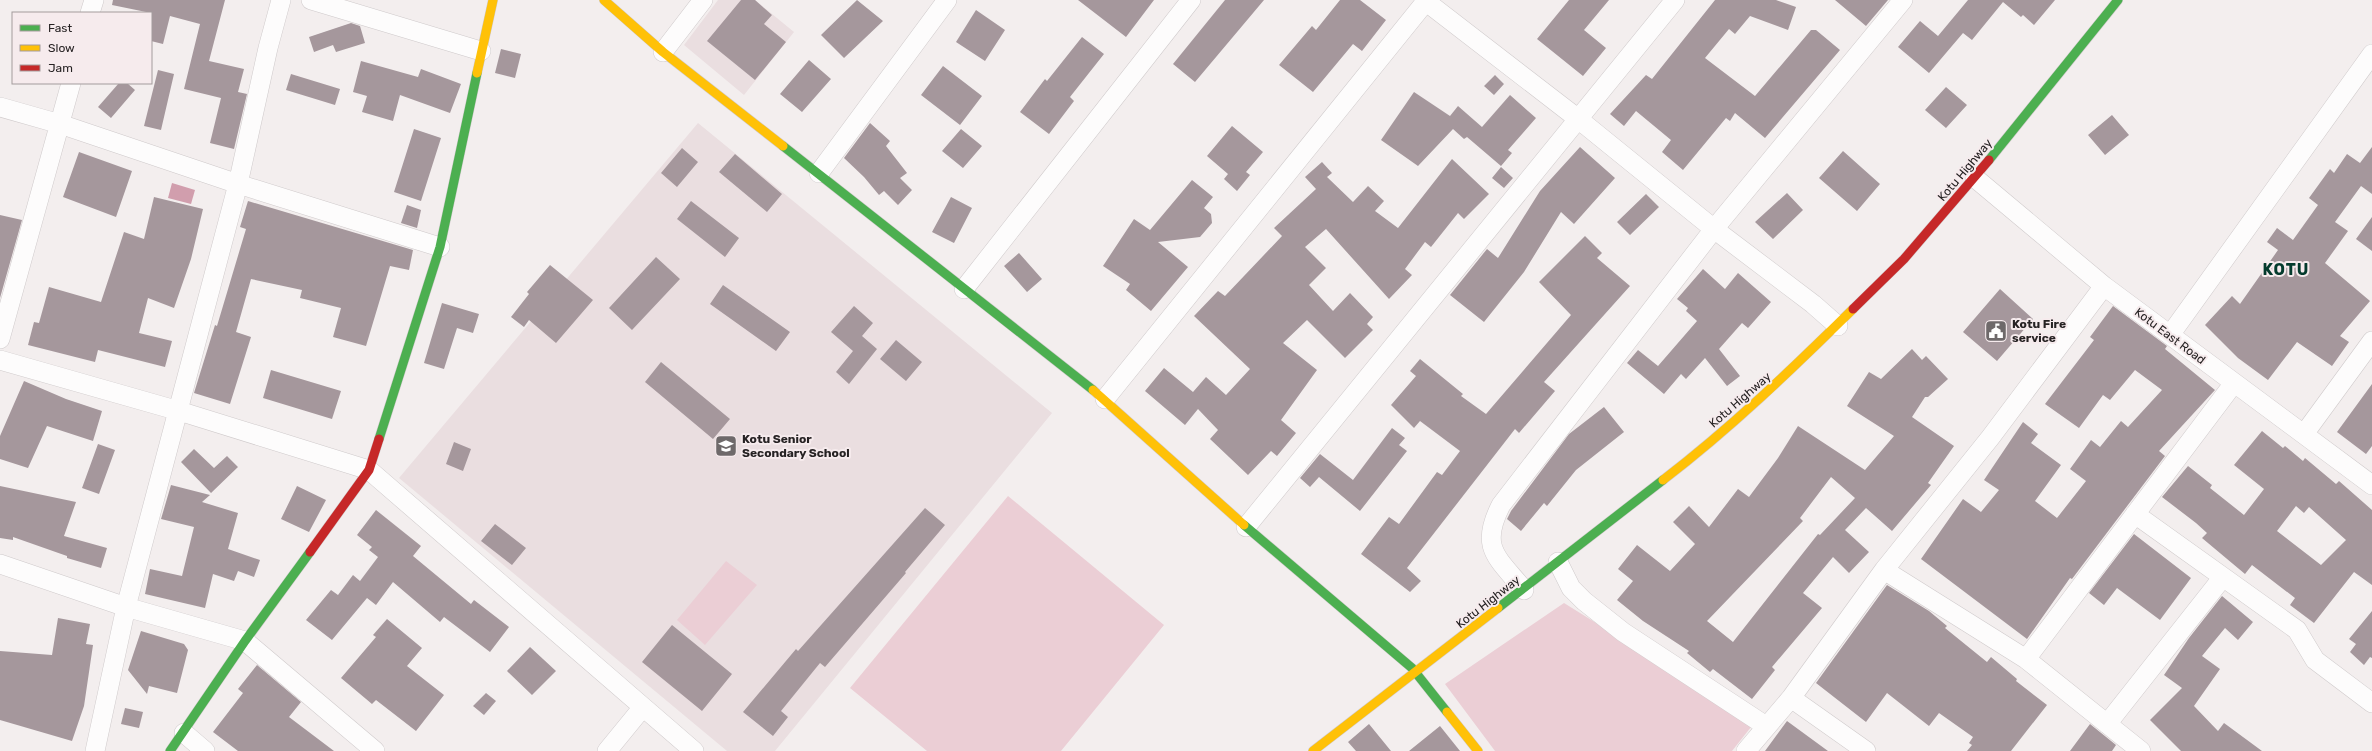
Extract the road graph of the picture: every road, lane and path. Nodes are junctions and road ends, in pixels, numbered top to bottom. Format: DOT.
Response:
graph roads {
  1 [pos="94,0"];
  2 [pos="281,0"];
  3 [pos="311,0"];
  4 [pos="493,0"];
  5 [pos="604,0"];
  6 [pos="702,0"];
  7 [pos="947,0"];
  8 [pos="1191,0"];
  9 [pos="1425,0"];
  10 [pos="1675,0"];
  11 [pos="1903,0"];
  12 [pos="2118,0"];
  13 [pos="90,12"];
  14 [pos="481,51"];
  15 [pos="663,52"];
  16 [pos="2372,54"];
  17 [pos="71,84"];
  18 [pos="0,107"];
  19 [pos="1577,118"];
  20 [pos="60,124"];
  21 [pos="819,173"];
  22 [pos="1975,178"];
  23 [pos="238,184"];
  24 [pos="1714,229"];
  25 [pos="440,247"];
  26 [pos="2104,286"];
  27 [pos="964,289"];
  28 [pos="1838,326"];
  29 [pos="2170,335"];
  30 [pos="0,339"];
  31 [pos="2372,341"];
  32 [pos="0,360"];
  33 [pos="2234,383"];
  34 [pos="1105,399"];
  35 [pos="179,411"];
  36 [pos="2304,434"];
  37 [pos="369,470"];
  38 [pos="2372,485"];
  39 [pos="2135,514"];
  40 [pos="1246,527"];
  41 [pos="1558,562"];
  42 [pos="0,564"];
  43 [pos="1884,570"];
  44 [pos="2223,577"];
  45 [pos="1524,590"];
  46 [pos="126,608"];
  47 [pos="245,641"];
  48 [pos="2026,659"];
  49 [pos="1416,673"];
  50 [pos="1791,698"];
  51 [pos="2372,703"];
  52 [pos="643,707"];
  53 [pos="2107,724"];
  54 [pos="1766,726"];
  55 [pos="184,733"];
  56 [pos="95,751"];
  57 [pos="170,751"];
  58 [pos="205,751"];
  59 [pos="375,751"];
  60 [pos="607,751"];
  61 [pos="694,751"];
  62 [pos="1313,751"];
  63 [pos="1478,751"];
  64 [pos="1746,751"];
  65 [pos="1866,751"];
  66 [pos="2141,751"];
  1 -- 13 [label="street"];
  2 -- 23 [label="street"];
  3 -- 14 [label="street"];
  4 -- 14 [label="street"];
  5 -- 15 [label="street"];
  6 -- 15 [label="street"];
  7 -- 21 [label="street"];
  8 -- 27 [label="street"];
  9 -- 19 [label="street"];
  9 -- 34 [label="street"];
  10 -- 19 [label="street"];
  11 -- 24 [label="street"];
  12 -- 22 [label="street, Kotu Highway"];
  14 -- 25 [label="street"];
  15 -- 21 [label="street"];
  16 -- 29 [label="street"];
  17 -- 20 [label="street"];
  18 -- 20 [label="street"];
  19 -- 24 [label="street"];
  19 -- 40 [label="street"];
  20 -- 23 [label="street"];
  20 -- 30 [label="street"];
  21 -- 27 [label="street"];
  22 -- 26 [label="street, Kotu East Road"];
  22 -- 28 [label="street, Kotu Highway"];
  23 -- 25 [label="street"];
  23 -- 35 [label="street"];
  24 -- 28 [label="street"];
  24 -- 45 [label="street"];
  25 -- 37 [label="street"];
  26 -- 29 [label="street, Kotu East Road"];
  26 -- 43 [label="street"];
  27 -- 34 [label="street"];
  28 -- 41 [label="street, Kotu Highway"];
  29 -- 33 [label="street, Kotu East Road"];
  31 -- 36 [label="street"];
  32 -- 35 [label="street"];
  33 -- 36 [label="street, Kotu East Road"];
  33 -- 39 [label="street"];
  34 -- 40 [label="street"];
  35 -- 37 [label="street"];
  35 -- 46 [label="street"];
  36 -- 38 [label="street, Kotu East Road"];
  37 -- 47 [label="street"];
  37 -- 52 [label="street"];
  39 -- 44 [label="street"];
  39 -- 48 [label="street"];
  40 -- 49 [label="street"];
  41 -- 45 [label="street, Kotu Highway"];
  41 -- 54 [label="street"];
  42 -- 46 [label="street"];
  43 -- 48 [label="street"];
  43 -- 50 [label="street"];
  44 -- 51 [label="street"];
  44 -- 53 [label="street"];
  45 -- 49 [label="street, Kotu Highway"];
  46 -- 47 [label="street"];
  46 -- 56 [label="street"];
  47 -- 55 [label="street"];
  47 -- 59 [label="street"];
  48 -- 53 [label="street"];
  49 -- 62 [label="street, Kotu Highway"];
  49 -- 63 [label="street"];
  50 -- 54 [label="street"];
  50 -- 65 [label="street"];
  52 -- 60 [label="street"];
  52 -- 61 [label="street"];
  53 -- 66 [label="street"];
  54 -- 64 [label="street"];
  55 -- 57 [label="street"];
  55 -- 58 [label="street"];
}
